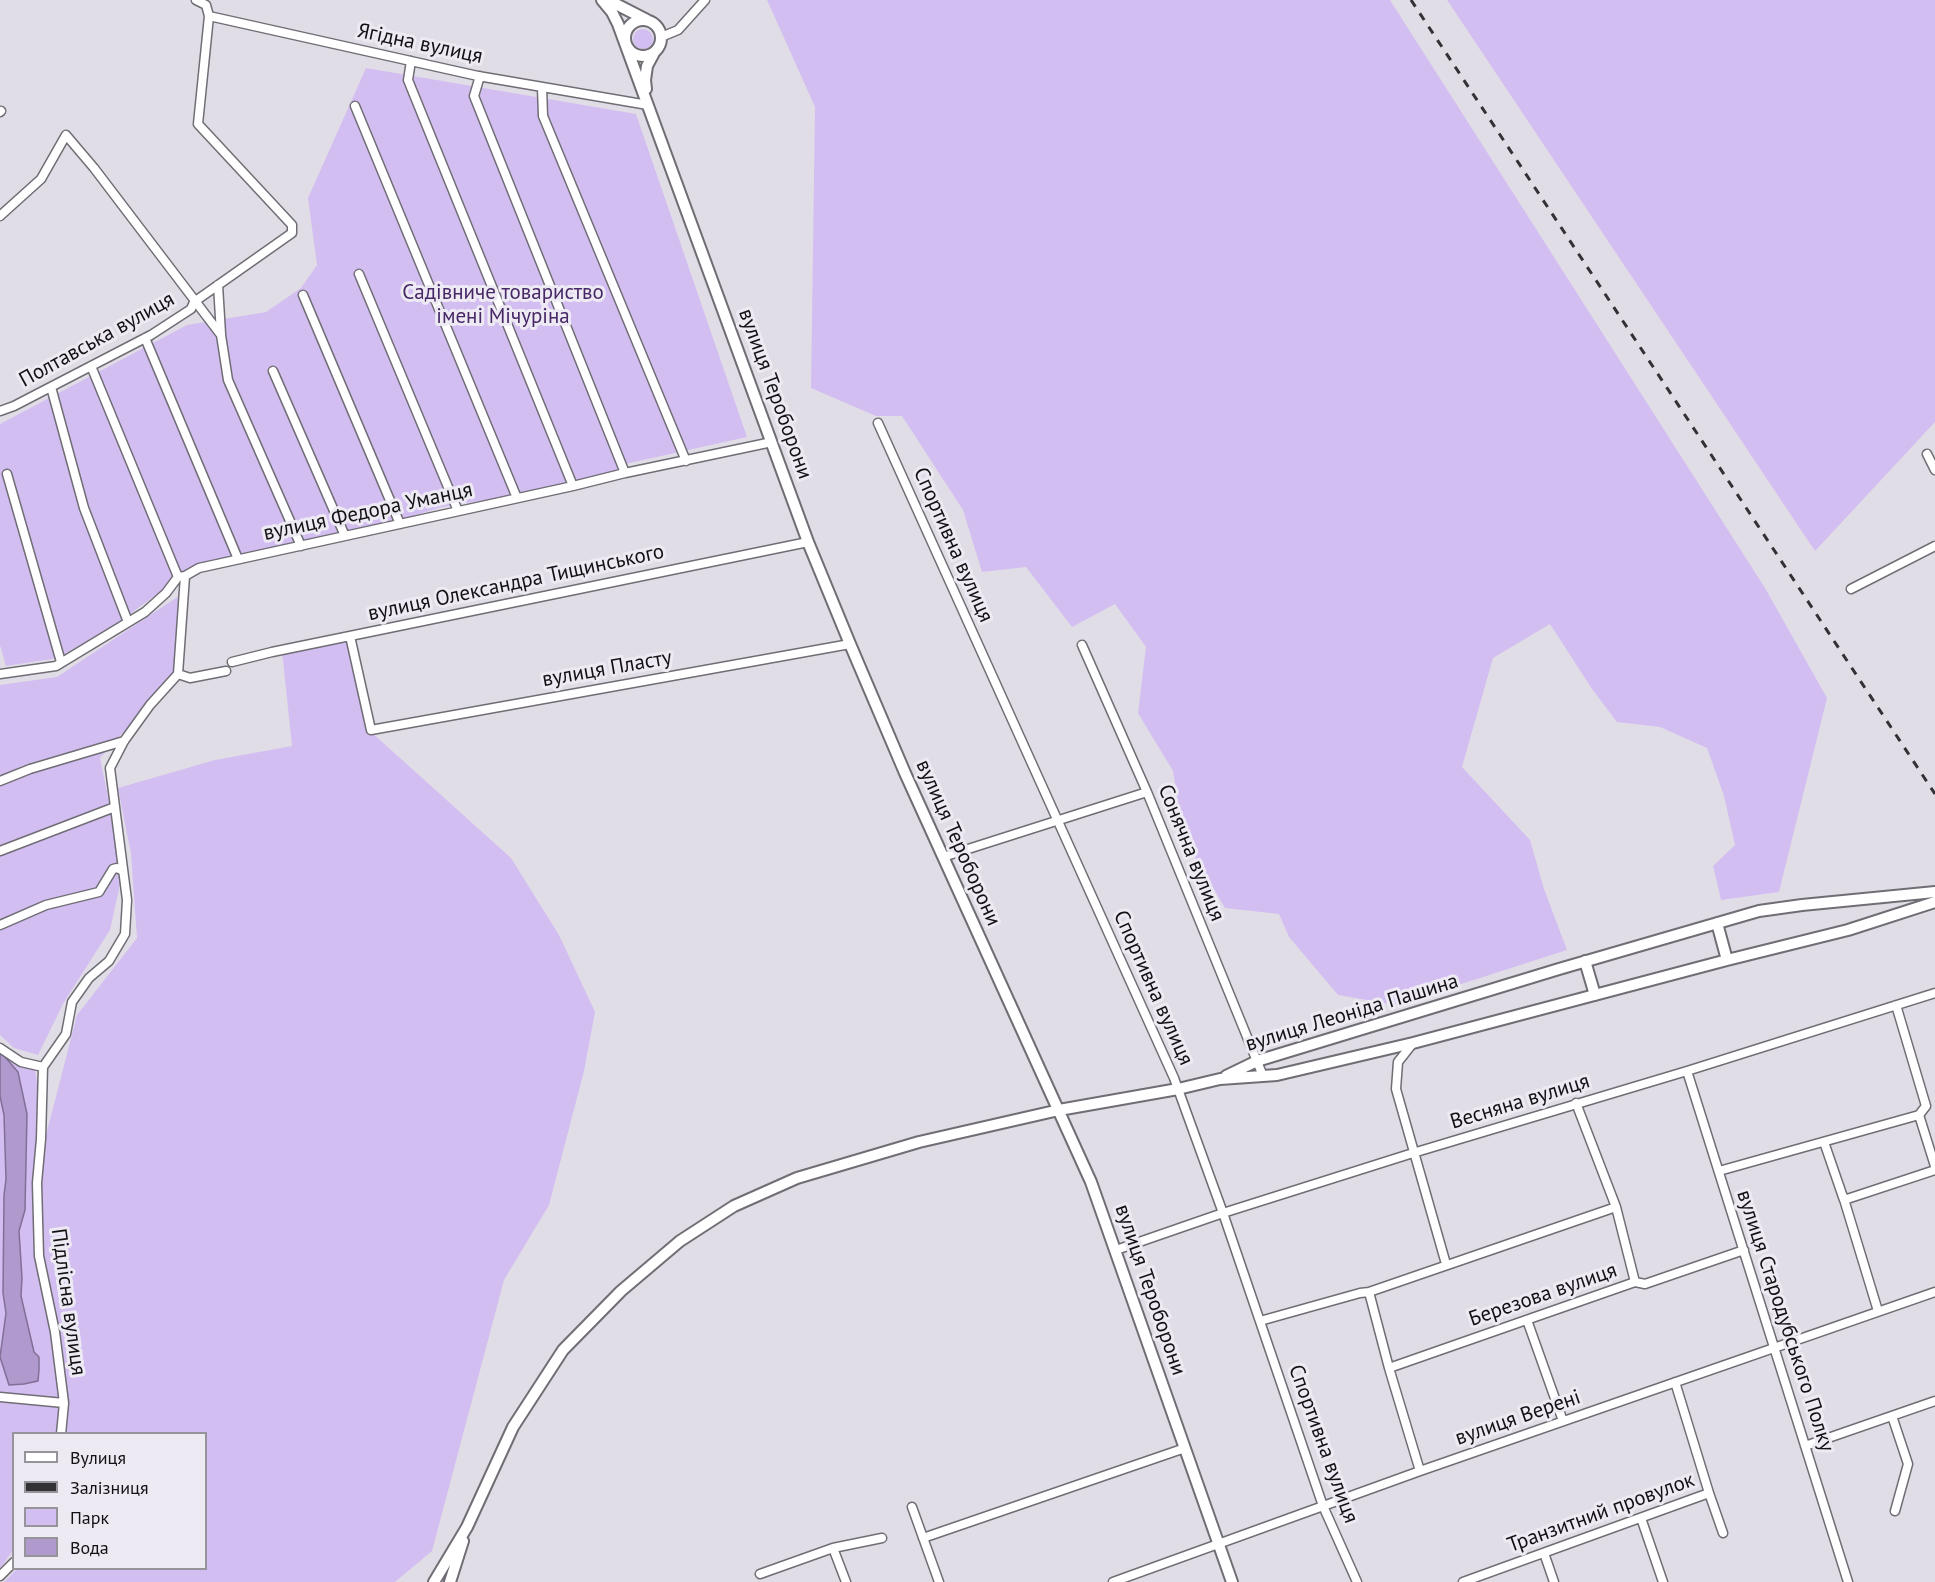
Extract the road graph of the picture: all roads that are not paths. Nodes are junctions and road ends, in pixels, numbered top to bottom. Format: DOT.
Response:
graph roads {
  1 [pos="196,0"];
  2 [pos="602,0"];
  3 [pos="608,0"];
  4 [pos="705,0"];
  5 [pos="207,2"];
  6 [pos="209,16"];
  7 [pos="647,20"];
  8 [pos="661,37"];
  9 [pos="625,43"];
  10 [pos="655,52"];
  11 [pos="411,61"];
  12 [pos="480,76"];
  13 [pos="542,87"];
  14 [pos="648,105"];
  15 [pos="355,106"];
  16 [pos="0,216"];
  17 [pos="359,274"];
  18 [pos="218,285"];
  19 [pos="303,295"];
  20 [pos="195,302"];
  21 [pos="221,335"];
  22 [pos="145,338"];
  23 [pos="91,366"];
  24 [pos="273,371"];
  25 [pos="51,387"];
  26 [pos="0,411"];
  27 [pos="878,423"];
  28 [pos="772,442"];
  29 [pos="1928,454"];
  30 [pos="686,461"];
  31 [pos="1935,470"];
  32 [pos="625,473"];
  33 [pos="7,474"];
  34 [pos="573,486"];
  35 [pos="517,498"];
  36 [pos="458,511"];
  37 [pos="400,524"];
  38 [pos="345,536"];
  39 [pos="808,542"];
  40 [pos="301,546"];
  41 [pos="1935,546"];
  42 [pos="238,559"];
  43 [pos="182,577"];
  44 [pos="1851,589"];
  45 [pos="128,622"];
  46 [pos="350,636"];
  47 [pos="850,644"];
  48 [pos="1082,645"];
  49 [pos="61,662"];
  50 [pos="232,662"];
  51 [pos="226,671"];
  52 [pos="0,674"];
  53 [pos="178,674"];
  54 [pos="124,741"];
  55 [pos="0,781"];
  56 [pos="1147,792"];
  57 [pos="115,807"];
  58 [pos="1057,820"];
  59 [pos="0,851"];
  60 [pos="943,857"];
  61 [pos="123,871"];
  62 [pos="1935,892"];
  63 [pos="1935,902"];
  64 [pos="1717,923"];
  65 [pos="0,925"];
  66 [pos="1727,960"];
  67 [pos="1585,961"];
  68 [pos="1935,993"];
  69 [pos="1595,995"];
  70 [pos="1896,1005"];
  71 [pos="1413,1043"];
  72 [pos="0,1048"];
  73 [pos="1257,1060"];
  74 [pos="43,1067"];
  75 [pos="1687,1071"];
  76 [pos="1263,1076"];
  77 [pos="1220,1079"];
  78 [pos="1178,1089"];
  79 [pos="1576,1103"];
  80 [pos="1059,1110"];
  81 [pos="1919,1115"];
  82 [pos="1824,1142"];
  83 [pos="1413,1153"];
  84 [pos="1935,1168"];
  85 [pos="1719,1171"];
  86 [pos="1843,1196"];
  87 [pos="1616,1208"];
  88 [pos="1223,1213"];
  89 [pos="1116,1250"];
  90 [pos="1744,1250"];
  91 [pos="1446,1264"];
  92 [pos="1635,1282"];
  93 [pos="1369,1292"];
  94 [pos="1935,1292"];
  95 [pos="1878,1311"];
  96 [pos="1527,1320"];
  97 [pos="1260,1321"];
  98 [pos="1773,1348"];
  99 [pos="1389,1368"];
  100 [pos="1675,1382"];
  101 [pos="0,1397"];
  102 [pos="1935,1401"];
  103 [pos="64,1403"];
  104 [pos="1892,1416"];
  105 [pos="1563,1421"];
  106 [pos="61,1432"];
  107 [pos="1806,1446"];
  108 [pos="1185,1448"];
  109 [pos="1420,1471"];
  110 [pos="1709,1493"];
  111 [pos="1323,1506"];
  112 [pos="912,1507"];
  113 [pos="1895,1511"];
  114 [pos="1641,1518"];
  115 [pos="467,1527"];
  116 [pos="1724,1533"];
  117 [pos="882,1538"];
  118 [pos="923,1538"];
  119 [pos="1219,1545"];
  120 [pos="833,1548"];
  121 [pos="1544,1553"];
  122 [pos="12,1564"];
  123 [pos="760,1574"];
  124 [pos="0,1576"];
  125 [pos="434,1582"];
  126 [pos="450,1582"];
  127 [pos="846,1582"];
  128 [pos="939,1582"];
  129 [pos="1113,1582"];
  130 [pos="1232,1582"];
  131 [pos="1357,1582"];
  132 [pos="1464,1582"];
  133 [pos="1554,1582"];
  134 [pos="1663,1582"];
  135 [pos="1848,1582"];
  1 -- 5 [label="street"];
  2 -- 9 [label="main road"];
  3 -- 7 [label="main road"];
  4 -- 8 [label="street"];
  5 -- 6 [label="street"];
  6 -- 11 [label="street, Ягідна вулиця"];
  6 -- 18 [label="street, Полтавська вулиця"];
  7 -- 8 [label="main road"];
  7 -- 9 [label="main road"];
  8 -- 10 [label="main road"];
  9 -- 10 [label="main road"];
  9 -- 14 [label="main road"];
  10 -- 14 [label="main road"];
  11 -- 12 [label="street, Ягідна вулиця"];
  11 -- 34 [label="street"];
  12 -- 13 [label="street, Ягідна вулиця"];
  12 -- 32 [label="street"];
  13 -- 14 [label="street, Ягідна вулиця"];
  13 -- 30 [label="street"];
  14 -- 28 [label="main road, вулиця Тероборони"];
  15 -- 35 [label="street"];
  16 -- 20 [label="street"];
  17 -- 36 [label="street"];
  18 -- 20 [label="street, Полтавська вулиця"];
  18 -- 21 [label="street"];
  19 -- 37 [label="street"];
  20 -- 21 [label="street"];
  20 -- 22 [label="street, Полтавська вулиця"];
  21 -- 40 [label="street"];
  22 -- 23 [label="street, Полтавська вулиця"];
  22 -- 42 [label="street"];
  23 -- 25 [label="street, Полтавська вулиця"];
  23 -- 43 [label="street"];
  24 -- 38 [label="street"];
  25 -- 26 [label="street, Полтавська вулиця"];
  25 -- 45 [label="street"];
  27 -- 58 [label="street, Спортивна вулиця"];
  28 -- 30 [label="street, вулиця Федора Уманця"];
  28 -- 39 [label="main road, вулиця Тероборони"];
  29 -- 31 [label="street"];
  30 -- 32 [label="street, вулиця Федора Уманця"];
  32 -- 34 [label="street, вулиця Федора Уманця"];
  33 -- 49 [label="street"];
  34 -- 35 [label="street, вулиця Федора Уманця"];
  35 -- 36 [label="street, вулиця Федора Уманця"];
  36 -- 37 [label="street, вулиця Федора Уманця"];
  37 -- 38 [label="street, вулиця Федора Уманця"];
  38 -- 40 [label="street, вулиця Федора Уманця"];
  39 -- 46 [label="street, вулиця Олександра Тищинського"];
  39 -- 47 [label="main road, вулиця Тероборони"];
  40 -- 42 [label="street, вулиця Федора Уманця"];
  41 -- 44 [label="street"];
  42 -- 43 [label="street, вулиця Федора Уманця"];
  43 -- 45 [label="street, вулиця Федора Уманця"];
  43 -- 53 [label="street"];
  45 -- 49 [label="street, вулиця Федора Уманця"];
  46 -- 47 [label="street, вулиця Пласту"];
  46 -- 50 [label="street, вулиця Олександра Тищинського"];
  47 -- 60 [label="main road, вулиця Тероборони"];
  48 -- 56 [label="street, Сонячна вулиця"];
  49 -- 52 [label="street, вулиця Федора Уманця"];
  51 -- 53 [label="street"];
  53 -- 54 [label="street"];
  54 -- 55 [label="street"];
  54 -- 57 [label="street"];
  56 -- 58 [label="street"];
  56 -- 73 [label="street, Сонячна вулиця"];
  57 -- 59 [label="street"];
  57 -- 61 [label="street"];
  58 -- 60 [label="street"];
  58 -- 78 [label="street, Спортивна вулиця"];
  60 -- 80 [label="main road, вулиця Тероборони"];
  61 -- 65 [label="street"];
  61 -- 74 [label="street"];
  62 -- 64 [label="main road, вулиця Леоніда Пашина"];
  63 -- 66 [label="main road, вулиця Леоніда Пашина"];
  64 -- 66 [label="main road"];
  64 -- 67 [label="main road, вулиця Леоніда Пашина"];
  66 -- 69 [label="main road, вулиця Леоніда Пашина"];
  67 -- 69 [label="main road"];
  67 -- 73 [label="main road, вулиця Леоніда Пашина"];
  68 -- 70 [label="street, Весняна вулиця"];
  69 -- 71 [label="main road, вулиця Леоніда Пашина"];
  70 -- 75 [label="street, Весняна вулиця"];
  70 -- 81 [label="street"];
  71 -- 76 [label="main road, вулиця Леоніда Пашина"];
  71 -- 83 [label="street"];
  72 -- 74 [label="street"];
  73 -- 76 [label="street, Сонячна вулиця"];
  73 -- 77 [label="main road, вулиця Леоніда Пашина"];
  74 -- 103 [label="street, Підлісна вулиця"];
  75 -- 79 [label="street, Весняна вулиця"];
  75 -- 85 [label="street, вулиця Стародубського Полку"];
  76 -- 77 [label="main road, вулиця Леоніда Пашина"];
  77 -- 78 [label="main road"];
  78 -- 80 [label="main road"];
  78 -- 88 [label="street, Спортивна вулиця"];
  79 -- 83 [label="street, Весняна вулиця"];
  79 -- 87 [label="street"];
  80 -- 89 [label="main road, вулиця Тероборони"];
  80 -- 115 [label="main road"];
  81 -- 82 [label="street"];
  81 -- 84 [label="street"];
  82 -- 85 [label="street"];
  82 -- 86 [label="street"];
  83 -- 88 [label="street, Весняна вулиця"];
  83 -- 91 [label="street"];
  84 -- 86 [label="street"];
  85 -- 90 [label="street, вулиця Стародубського Полку"];
  86 -- 95 [label="street"];
  87 -- 91 [label="street"];
  87 -- 92 [label="street"];
  88 -- 89 [label="street, Весняна вулиця"];
  88 -- 97 [label="street, Спортивна вулиця"];
  89 -- 108 [label="main road, вулиця Тероборони"];
  90 -- 92 [label="street, Березова вулиця"];
  90 -- 98 [label="street, вулиця Стародубського Полку"];
  91 -- 93 [label="street"];
  92 -- 96 [label="street, Березова вулиця"];
  93 -- 97 [label="street"];
  93 -- 99 [label="street"];
  94 -- 95 [label="street, вулиця Верені"];
  95 -- 98 [label="street, вулиця Верені"];
  96 -- 99 [label="street, Березова вулиця"];
  96 -- 105 [label="street"];
  97 -- 111 [label="street, Спортивна вулиця"];
  98 -- 100 [label="street, вулиця Верені"];
  98 -- 107 [label="street, вулиця Стародубського Полку"];
  99 -- 109 [label="street"];
  100 -- 105 [label="street, вулиця Верені"];
  100 -- 110 [label="street, Транзитний провулок"];
  101 -- 103 [label="street"];
  102 -- 104 [label="street"];
  103 -- 106 [label="street, Підлісна вулиця"];
  104 -- 107 [label="street"];
  104 -- 113 [label="street"];
  105 -- 109 [label="street, вулиця Верені"];
  107 -- 135 [label="street, вулиця Стародубського Полку"];
  108 -- 118 [label="street"];
  108 -- 119 [label="main road, вулиця Тероборони"];
  109 -- 111 [label="street, вулиця Верені"];
  110 -- 114 [label="street, Транзитний провулок"];
  110 -- 116 [label="street"];
  111 -- 119 [label="street, вулиця Верені"];
  111 -- 131 [label="street, Спортивна вулиця"];
  112 -- 118 [label="street"];
  114 -- 121 [label="street, Транзитний провулок"];
  114 -- 134 [label="street"];
  115 -- 125 [label="main road"];
  115 -- 126 [label="main road"];
  117 -- 120 [label="street"];
  118 -- 128 [label="street"];
  119 -- 129 [label="street, вулиця Верені"];
  119 -- 130 [label="main road, вулиця Тероборони"];
  120 -- 123 [label="street"];
  120 -- 127 [label="street"];
  121 -- 132 [label="street, Транзитний провулок"];
  121 -- 133 [label="street"];
  122 -- 124 [label="street"];
}
